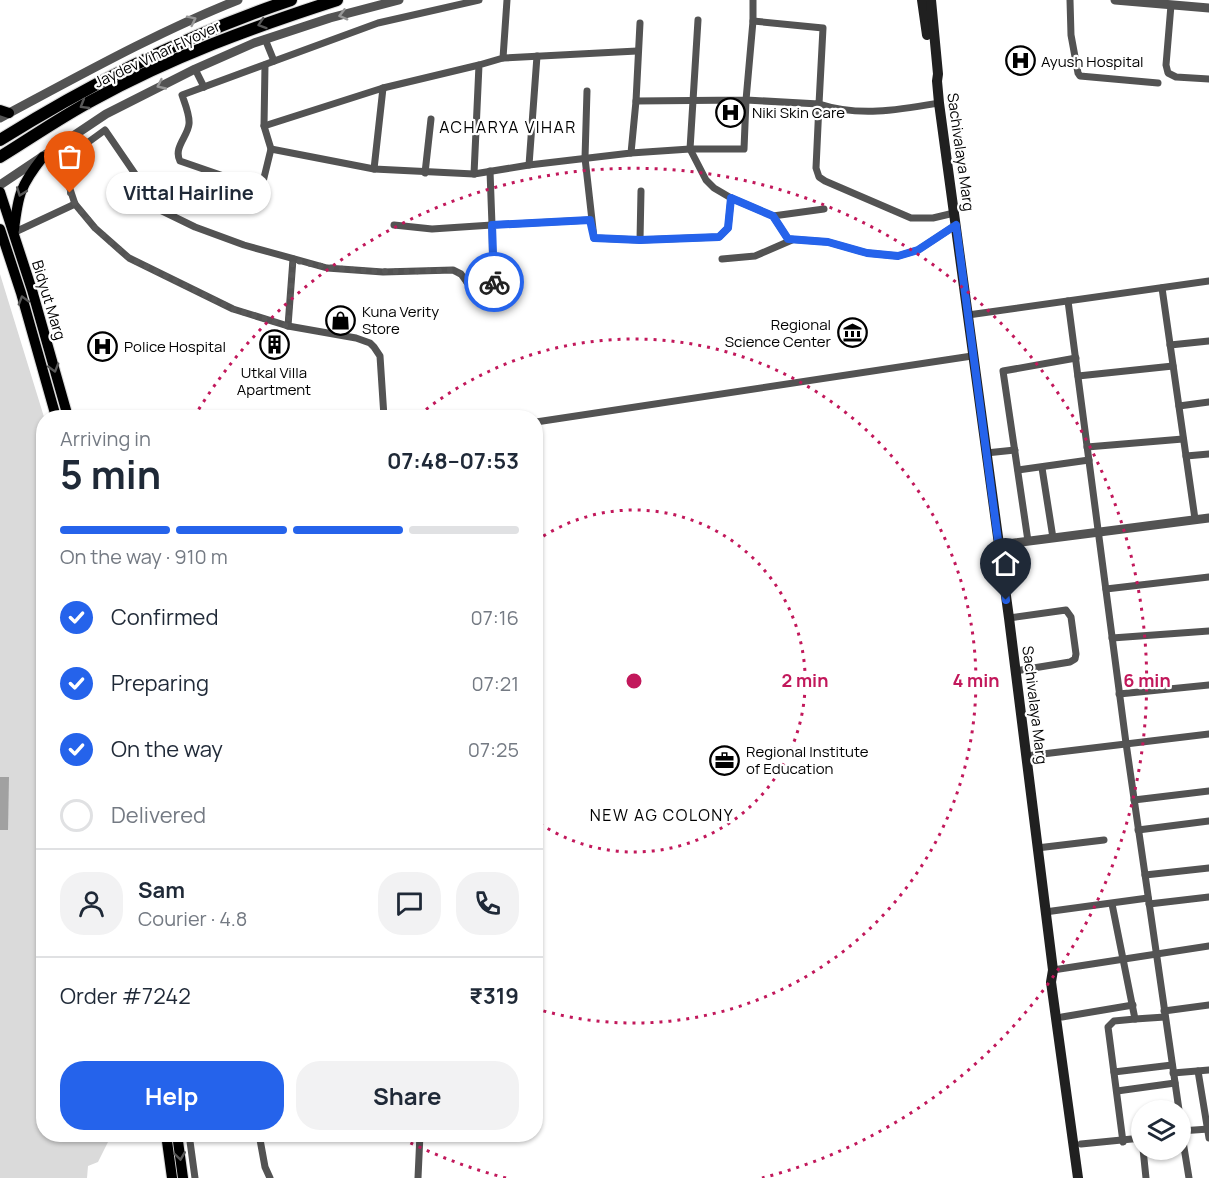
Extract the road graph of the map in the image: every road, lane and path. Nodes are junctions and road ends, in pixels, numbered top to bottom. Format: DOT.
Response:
graph roads {
  1 [pos="238,0"];
  2 [pos="291,0"];
  3 [pos="337,0"];
  4 [pos="399,0"];
  5 [pos="479,0"];
  6 [pos="507,0"];
  7 [pos="753,0"];
  8 [pos="922,0"];
  9 [pos="930,0"];
  10 [pos="1070,0"];
  11 [pos="1115,0"];
  12 [pos="1171,5"];
  13 [pos="1209,8"];
  14 [pos="698,20"];
  15 [pos="753,21"];
  16 [pos="640,23"];
  17 [pos="266,39"];
  18 [pos="637,51"];
  19 [pos="537,56"];
  20 [pos="503,58"];
  21 [pos="274,61"];
  22 [pos="265,64"];
  23 [pos="479,65"];
  24 [pos="195,69"];
  25 [pos="1209,78"];
  26 [pos="937,81"];
  27 [pos="1158,83"];
  28 [pos="204,87"];
  29 [pos="383,88"];
  30 [pos="587,91"];
  31 [pos="746,100"];
  32 [pos="636,101"];
  33 [pos="694,101"];
  34 [pos="939,103"];
  35 [pos="819,104"];
  36 [pos="3,114"];
  37 [pos="431,119"];
  38 [pos="264,126"];
  39 [pos="0,140"];
  40 [pos="271,149"];
  41 [pos="690,149"];
  42 [pos="631,153"];
  43 [pos="0,157"];
  44 [pos="43,157"];
  45 [pos="585,158"];
  46 [pos="529,165"];
  47 [pos="374,169"];
  48 [pos="490,171"];
  49 [pos="425,173"];
  50 [pos="474,174"];
  51 [pos="238,181"];
  52 [pos="0,185"];
  53 [pos="261,190"];
  54 [pos="641,191"];
  55 [pos="0,192"];
  56 [pos="731,198"];
  57 [pos="75,204"];
  58 [pos="824,208"];
  59 [pos="954,213"];
  60 [pos="773,216"];
  61 [pos="590,220"];
  62 [pos="394,225"];
  63 [pos="492,225"];
  64 [pos="956,225"];
  65 [pos="0,229"];
  66 [pos="13,233"];
  67 [pos="640,240"];
  68 [pos="792,240"];
  69 [pos="0,244"];
  70 [pos="8,253"];
  71 [pos="722,259"];
  72 [pos="293,260"];
  73 [pos="1209,281"];
  74 [pos="1162,288"];
  75 [pos="1068,301"];
  76 [pos="968,315"];
  77 [pos="288,326"];
  78 [pos="1209,341"];
  79 [pos="1170,345"];
  80 [pos="972,356"];
  81 [pos="1076,358"];
  82 [pos="1173,366"];
  83 [pos="1078,376"];
  84 [pos="1209,402"];
  85 [pos="1179,406"];
  86 [pos="54,410"];
  87 [pos="66,410"];
  88 [pos="384,410"];
  89 [pos="543,421"];
  90 [pos="1183,439"];
  91 [pos="1087,447"];
  92 [pos="1015,450"];
  93 [pos="986,453"];
  94 [pos="1209,453"];
  95 [pos="1186,456"];
  96 [pos="1089,460"];
  97 [pos="1042,468"];
  98 [pos="1018,470"];
  99 [pos="1209,518"];
  100 [pos="1195,519"];
  101 [pos="1098,532"];
  102 [pos="1053,537"];
  103 [pos="1028,541"];
  104 [pos="998,545"];
  105 [pos="1209,577"];
  106 [pos="1106,590"];
  107 [pos="1009,618"];
  108 [pos="1209,631"];
  109 [pos="1112,638"];
  110 [pos="1015,671"];
  111 [pos="1209,685"];
  112 [pos="1119,694"];
  113 [pos="1209,734"];
  114 [pos="1126,743"];
  115 [pos="1026,756"];
  116 [pos="1209,791"];
  117 [pos="1134,800"];
  118 [pos="1209,821"];
  119 [pos="1138,830"];
  120 [pos="1104,840"];
  121 [pos="1037,848"];
  122 [pos="1209,868"];
  123 [pos="1145,876"];
  124 [pos="1209,897"];
  125 [pos="1148,901"];
  126 [pos="1112,904"];
  127 [pos="1045,912"];
  128 [pos="1209,946"];
  129 [pos="1156,953"];
  130 [pos="1124,960"];
  131 [pos="1053,973"];
  132 [pos="1133,1005"];
  133 [pos="1209,1005"];
  134 [pos="1165,1014"];
  135 [pos="1062,1017"];
  136 [pos="1135,1019"];
  137 [pos="1172,1065"];
  138 [pos="1209,1070"];
  139 [pos="1198,1071"];
  140 [pos="1114,1072"];
  141 [pos="1173,1073"];
  142 [pos="1175,1083"];
  143 [pos="1117,1091"];
  144 [pos="1178,1100"];
  145 [pos="1191,1129"];
  146 [pos="1208,1129"];
  147 [pos="1209,1138"];
  148 [pos="1131,1140"];
  149 [pos="167,1142"];
  150 [pos="178,1142"];
  151 [pos="190,1142"];
  152 [pos="261,1142"];
  153 [pos="420,1142"];
  154 [pos="1123,1142"];
  155 [pos="1081,1144"];
  156 [pos="1144,1160"];
  157 [pos="1186,1160"];
  158 [pos="172,1178"];
  159 [pos="183,1178"];
  160 [pos="195,1178"];
  161 [pos="270,1178"];
  162 [pos="418,1178"];
  163 [pos="1078,1178"];
  164 [pos="1086,1178"];
  165 [pos="1146,1178"];
  166 [pos="1189,1178"];
  36 -- 1 [label="street, one-way"];
  2 -- 39 [label="highway, Jaydev Vihar Flyover"];
  3 -- 43 [label="highway, Jaydev Vihar Flyover, one-way"];
  4 -- 17 [label="street, one-way"];
  5 -- 21 [label="street"];
  6 -- 20 [label="street"];
  7 -- 15 [label="street"];
  8 -- 26 [label="main road, Sachivalaya Marg"];
  9 -- 26 [label="main road, Sachivalaya Marg"];
  10 -- 27 [label="street"];
  11 -- 12 [label="street"];
  12 -- 13 [label="street"];
  12 -- 25 [label="street"];
  14 -- 33 [label="street"];
  15 -- 31 [label="street"];
  15 -- 35 [label="street"];
  16 -- 18 [label="street"];
  17 -- 21 [label="street"];
  17 -- 24 [label="street"];
  18 -- 19 [label="street"];
  18 -- 32 [label="street"];
  19 -- 20 [label="street"];
  19 -- 46 [label="street"];
  20 -- 23 [label="street"];
  21 -- 22 [label="street"];
  22 -- 28 [label="street"];
  22 -- 38 [label="street"];
  23 -- 29 [label="street"];
  23 -- 50 [label="street"];
  24 -- 28 [label="street"];
  24 -- 44 [label="street, one-way"];
  26 -- 34 [label="main road, Sachivalaya Marg"];
  28 -- 51 [label="street"];
  29 -- 38 [label="street"];
  29 -- 47 [label="street"];
  30 -- 45 [label="street"];
  31 -- 33 [label="street"];
  31 -- 35 [label="street"];
  31 -- 41 [label="street"];
  32 -- 33 [label="street"];
  32 -- 42 [label="street"];
  33 -- 41 [label="street"];
  34 -- 35 [label="street"];
  34 -- 59 [label="main road, Sachivalaya Marg"];
  35 -- 59 [label="street"];
  37 -- 49 [label="street"];
  38 -- 40 [label="street"];
  40 -- 47 [label="street"];
  40 -- 53 [label="street"];
  41 -- 42 [label="street"];
  41 -- 56 [label="street"];
  42 -- 45 [label="street"];
  44 -- 52 [label="street"];
  44 -- 66 [label="main road, one-way"];
  45 -- 46 [label="street"];
  45 -- 61 [label="street"];
  46 -- 48 [label="street"];
  47 -- 49 [label="street"];
  48 -- 50 [label="street"];
  48 -- 63 [label="street"];
  49 -- 50 [label="street"];
  54 -- 67 [label="street"];
  55 -- 66 [label="main road, Bidyut Marg"];
  56 -- 60 [label="street"];
  56 -- 67 [label="street"];
  57 -- 66 [label="street"];
  57 -- 72 [label="street"];
  57 -- 77 [label="street"];
  58 -- 60 [label="street"];
  59 -- 64 [label="main road, Sachivalaya Marg"];
  60 -- 68 [label="street"];
  61 -- 63 [label="street"];
  61 -- 67 [label="street"];
  62 -- 63 [label="street"];
  63 -- 72 [label="street"];
  64 -- 68 [label="street"];
  64 -- 76 [label="main road, Sachivalaya Marg"];
  65 -- 70 [label="main road, Bidyut Marg"];
  66 -- 87 [label="main road, Bidyut Marg, one-way"];
  68 -- 71 [label="street"];
  69 -- 70 [label="main road"];
  86 -- 70 [label="main road, Bidyut Marg, one-way"];
  72 -- 77 [label="street"];
  73 -- 74 [label="street"];
  74 -- 75 [label="street"];
  74 -- 79 [label="street"];
  75 -- 76 [label="street"];
  75 -- 81 [label="street"];
  76 -- 80 [label="main road, Sachivalaya Marg"];
  77 -- 88 [label="street"];
  78 -- 79 [label="street"];
  79 -- 82 [label="street"];
  80 -- 89 [label="street"];
  80 -- 93 [label="main road, Sachivalaya Marg"];
  81 -- 83 [label="street"];
  81 -- 92 [label="street"];
  82 -- 83 [label="street"];
  82 -- 85 [label="street"];
  83 -- 91 [label="street"];
  84 -- 85 [label="street"];
  85 -- 90 [label="street"];
  90 -- 91 [label="street"];
  90 -- 95 [label="street"];
  91 -- 96 [label="street"];
  92 -- 93 [label="street"];
  92 -- 98 [label="street"];
  93 -- 104 [label="main road, Sachivalaya Marg"];
  94 -- 95 [label="street"];
  95 -- 100 [label="street"];
  96 -- 97 [label="street"];
  96 -- 101 [label="street"];
  97 -- 98 [label="street"];
  97 -- 102 [label="street"];
  98 -- 103 [label="street"];
  99 -- 100 [label="street"];
  100 -- 101 [label="street"];
  101 -- 102 [label="street"];
  101 -- 106 [label="street"];
  102 -- 103 [label="street"];
  103 -- 104 [label="street"];
  104 -- 107 [label="main road, Sachivalaya Marg"];
  105 -- 106 [label="street"];
  106 -- 109 [label="street"];
  107 -- 110 [label="main road, Sachivalaya Marg"];
  107 -- 110 [label="street"];
  108 -- 109 [label="street"];
  109 -- 112 [label="street"];
  110 -- 115 [label="main road, Sachivalaya Marg"];
  111 -- 112 [label="street"];
  112 -- 114 [label="street"];
  113 -- 114 [label="street"];
  114 -- 115 [label="street"];
  114 -- 117 [label="street"];
  115 -- 121 [label="main road, Sachivalaya Marg"];
  116 -- 117 [label="street"];
  117 -- 119 [label="street"];
  118 -- 119 [label="street"];
  119 -- 123 [label="street"];
  120 -- 121 [label="street"];
  121 -- 127 [label="main road, Sachivalaya Marg"];
  122 -- 123 [label="street"];
  123 -- 125 [label="street"];
  124 -- 125 [label="street"];
  125 -- 126 [label="street"];
  125 -- 129 [label="street"];
  126 -- 127 [label="street"];
  126 -- 130 [label="street"];
  127 -- 131 [label="main road, Sachivalaya Marg"];
  128 -- 129 [label="street"];
  129 -- 130 [label="street"];
  129 -- 134 [label="street"];
  130 -- 131 [label="street"];
  130 -- 132 [label="street"];
  131 -- 135 [label="main road, Sachivalaya Marg"];
  131 -- 163 [label="main road, Sachivalaya Marg"];
  132 -- 135 [label="street"];
  132 -- 136 [label="street"];
  133 -- 134 [label="street"];
  134 -- 136 [label="street"];
  134 -- 137 [label="street"];
  135 -- 155 [label="main road, Sachivalaya Marg"];
  136 -- 140 [label="street"];
  137 -- 140 [label="street"];
  137 -- 141 [label="street"];
  138 -- 139 [label="street"];
  139 -- 141 [label="street"];
  139 -- 146 [label="street"];
  140 -- 143 [label="street"];
  141 -- 142 [label="street"];
  142 -- 143 [label="street"];
  142 -- 144 [label="street"];
  143 -- 154 [label="street"];
  145 -- 146 [label="street"];
  146 -- 147 [label="street"];
  148 -- 154 [label="street"];
  149 -- 158 [label="main road"];
  150 -- 159 [label="main road, one-way"];
  151 -- 160 [label="street"];
  152 -- 161 [label="street"];
  153 -- 162 [label="street"];
  154 -- 155 [label="street"];
  155 -- 164 [label="main road, Sachivalaya Marg"];
  156 -- 165 [label="street"];
  157 -- 166 [label="street"];
}
